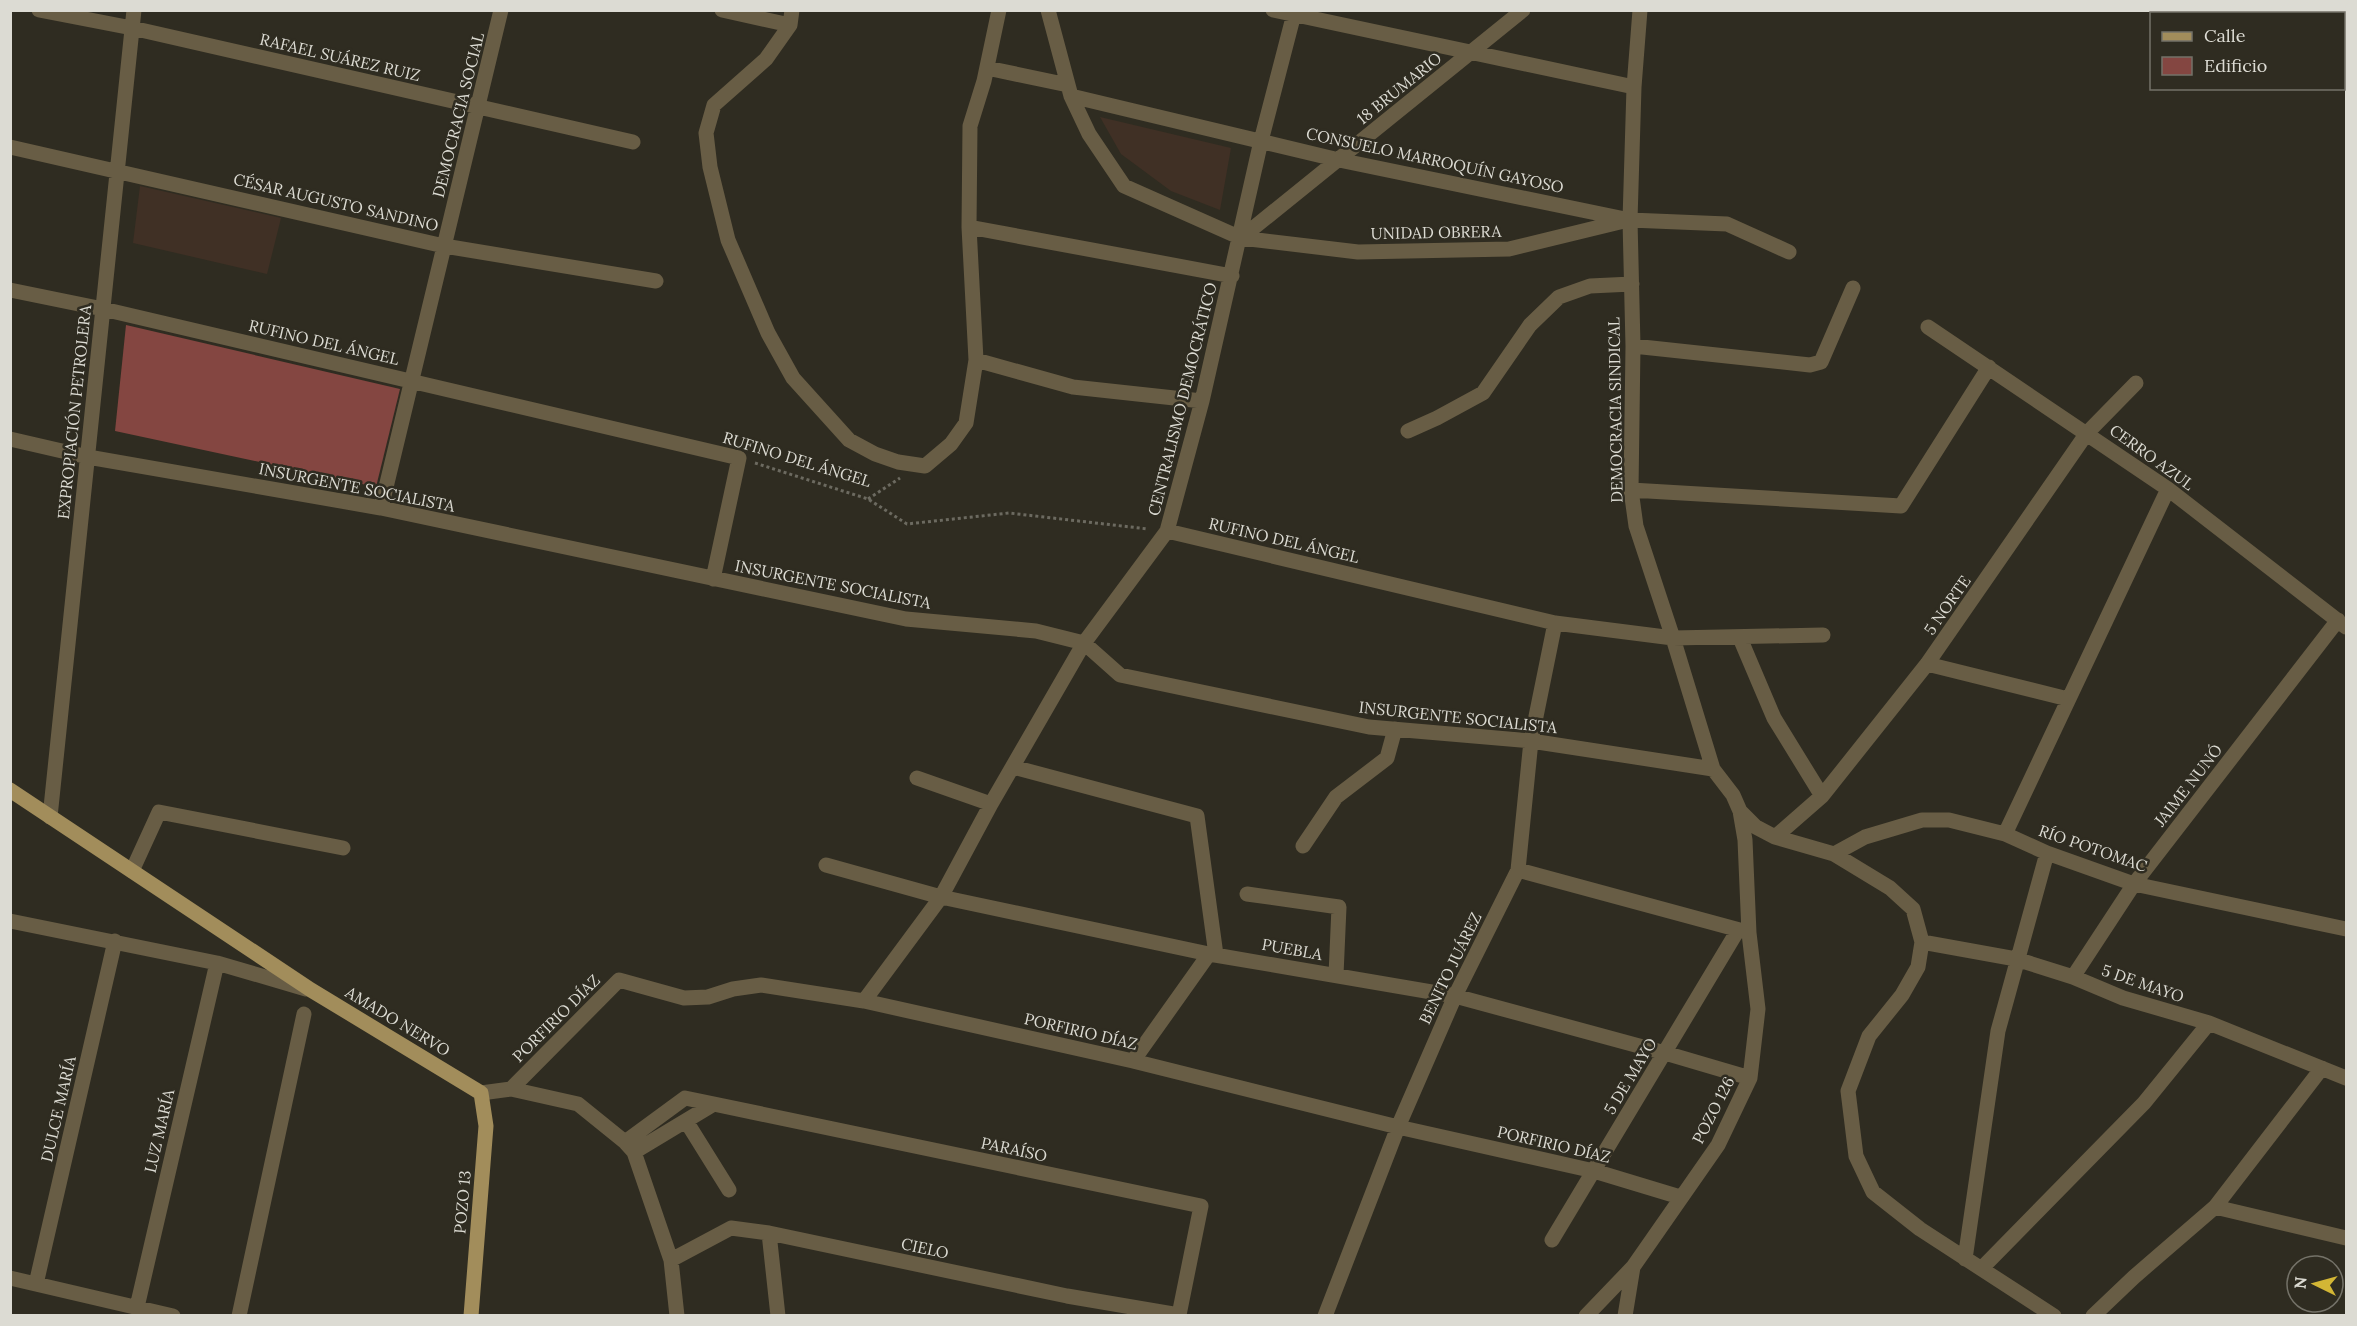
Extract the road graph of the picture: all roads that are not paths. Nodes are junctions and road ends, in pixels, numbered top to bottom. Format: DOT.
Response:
graph roads {
  1 [pos="39,10"];
  2 [pos="134,10"];
  3 [pos="501,10"];
  4 [pos="722,10"];
  5 [pos="999,10"];
  6 [pos="1048,10"];
  7 [pos="1273,10"];
  8 [pos="1523,10"];
  9 [pos="1640,10"];
  10 [pos="1294,12"];
  11 [pos="790,18"];
  12 [pos="132,28"];
  13 [pos="1472,52"];
  14 [pos="987,68"];
  15 [pos="1634,87"];
  16 [pos="1070,90"];
  17 [pos="478,107"];
  18 [pos="1262,141"];
  19 [pos="633,142"];
  20 [pos="10,147"];
  21 [pos="1339,160"];
  22 [pos="118,170"];
  23 [pos="1630,220"];
  24 [pos="969,227"];
  25 [pos="1241,238"];
  26 [pos="444,246"];
  27 [pos="1789,252"];
  28 [pos="1232,276"];
  29 [pos="656,281"];
  30 [pos="1632,284"];
  31 [pos="1853,288"];
  32 [pos="10,290"];
  33 [pos="103,309"];
  34 [pos="1928,327"];
  35 [pos="1633,346"];
  36 [pos="976,360"];
  37 [pos="1989,367"];
  38 [pos="412,381"];
  39 [pos="2136,383"];
  40 [pos="1202,401"];
  41 [pos="1408,431"];
  42 [pos="2087,433"];
  43 [pos="10,439"];
  44 [pos="88,457"];
  45 [pos="2168,489"];
  46 [pos="1631,490"];
  47 [pos="381,508"];
  48 [pos="1167,531"];
  49 [pos="713,579"];
  50 [pos="1555,623"];
  51 [pos="2342,623"];
  52 [pos="1823,635"];
  53 [pos="1673,638"];
  54 [pos="1740,638"];
  55 [pos="1084,643"];
  56 [pos="1927,664"];
  57 [pos="2068,699"];
  58 [pos="1395,729"];
  59 [pos="1531,741"];
  60 [pos="1013,767"];
  61 [pos="1713,769"];
  62 [pos="917,778"];
  63 [pos="10,790"];
  64 [pos="1822,796"];
  65 [pos="991,804"];
  66 [pos="1740,811"];
  67 [pos="50,817"];
  68 [pos="2005,834"];
  69 [pos="1775,837"];
  70 [pos="1303,846"];
  71 [pos="343,848"];
  72 [pos="2047,853"];
  73 [pos="1834,854"];
  74 [pos="826,866"];
  75 [pos="1518,870"];
  76 [pos="132,871"];
  77 [pos="2134,884"];
  78 [pos="1247,894"];
  79 [pos="941,897"];
  80 [pos="11,923"];
  81 [pos="2346,929"];
  82 [pos="1744,931"];
  83 [pos="115,942"];
  84 [pos="1922,942"];
  85 [pos="1212,954"];
  86 [pos="2016,959"];
  87 [pos="217,963"];
  88 [pos="1336,975"];
  89 [pos="2073,977"];
  90 [pos="311,990"];
  91 [pos="1455,996"];
  92 [pos="864,1001"];
  93 [pos="304,1014"];
  94 [pos="2209,1023"];
  95 [pos="1665,1053"];
  96 [pos="1133,1061"];
  97 [pos="2322,1068"];
  98 [pos="1750,1078"];
  99 [pos="2346,1078"];
  100 [pos="511,1089"];
  101 [pos="482,1092"];
  102 [pos="712,1105"];
  103 [pos="686,1121"];
  104 [pos="1398,1127"];
  105 [pos="629,1147"];
  106 [pos="1594,1171"];
  107 [pos="729,1190"];
  108 [pos="1680,1197"];
  109 [pos="2215,1207"];
  110 [pos="770,1233"];
  111 [pos="2346,1238"];
  112 [pos="1552,1240"];
  113 [pos="1965,1259"];
  114 [pos="671,1260"];
  115 [pos="1633,1267"];
  116 [pos="1982,1268"];
  117 [pos="10,1278"];
  118 [pos="36,1284"];
  119 [pos="137,1307"];
  120 [pos="1179,1315"];
  121 [pos="173,1316"];
  122 [pos="239,1316"];
  123 [pos="471,1316"];
  124 [pos="677,1316"];
  125 [pos="778,1316"];
  126 [pos="1325,1316"];
  127 [pos="1586,1316"];
  128 [pos="1625,1316"];
  129 [pos="2054,1316"];
  130 [pos="2093,1316"];
  1 -- 12 [label="street, RAFAEL SUÁREZ RUIZ"];
  2 -- 12 [label="street, EXPROPIACIÓN PETROLERA"];
  3 -- 17 [label="street, DEMOCRACIA SOCIAL"];
  4 -- 11 [label="street"];
  5 -- 14 [label="street"];
  6 -- 16 [label="street, UNIDAD OBRERA"];
  7 -- 10 [label="street"];
  8 -- 13 [label="street, 18 BRUMARIO"];
  9 -- 15 [label="street, DEMOCRACIA SINDICAL"];
  10 -- 13 [label="street"];
  10 -- 18 [label="street, CENTRALISMO DEMOCRÁTICO"];
  11 -- 36 [label="street"];
  12 -- 17 [label="street, RAFAEL SUÁREZ RUIZ"];
  12 -- 22 [label="street, EXPROPIACIÓN PETROLERA"];
  13 -- 15 [label="street"];
  13 -- 21 [label="street, 18 BRUMARIO"];
  14 -- 16 [label="street, CONSUELO MARROQUÍN GAYOSO"];
  14 -- 24 [label="street"];
  15 -- 23 [label="street, DEMOCRACIA SINDICAL"];
  16 -- 18 [label="street, CONSUELO MARROQUÍN GAYOSO"];
  16 -- 25 [label="street, UNIDAD OBRERA"];
  17 -- 19 [label="street, RAFAEL SUÁREZ RUIZ"];
  17 -- 26 [label="street, DEMOCRACIA SOCIAL"];
  18 -- 21 [label="street, CONSUELO MARROQUÍN GAYOSO"];
  18 -- 25 [label="street, CENTRALISMO DEMOCRÁTICO"];
  20 -- 22 [label="street, CÉSAR AUGUSTO SANDINO"];
  21 -- 23 [label="street, CONSUELO MARROQUÍN GAYOSO"];
  21 -- 25 [label="street, 18 BRUMARIO"];
  22 -- 26 [label="street, CÉSAR AUGUSTO SANDINO"];
  22 -- 33 [label="street, EXPROPIACIÓN PETROLERA"];
  23 -- 25 [label="street, UNIDAD OBRERA"];
  23 -- 27 [label="street, CONSUELO MARROQUÍN GAYOSO"];
  23 -- 30 [label="street, DEMOCRACIA SINDICAL"];
  24 -- 28 [label="street"];
  24 -- 36 [label="street"];
  25 -- 28 [label="street, CENTRALISMO DEMOCRÁTICO"];
  26 -- 29 [label="street, CÉSAR AUGUSTO SANDINO"];
  26 -- 38 [label="street, DEMOCRACIA SOCIAL"];
  28 -- 40 [label="street, CENTRALISMO DEMOCRÁTICO"];
  30 -- 35 [label="street, DEMOCRACIA SINDICAL"];
  30 -- 41 [label="street"];
  31 -- 35 [label="street"];
  32 -- 33 [label="street, RUFINO DEL ÁNGEL"];
  33 -- 38 [label="street, RUFINO DEL ÁNGEL"];
  33 -- 44 [label="street, EXPROPIACIÓN PETROLERA"];
  34 -- 37 [label="street, CERRO AZUL"];
  35 -- 46 [label="street, DEMOCRACIA SINDICAL"];
  36 -- 40 [label="street"];
  37 -- 42 [label="street, CERRO AZUL"];
  37 -- 46 [label="street"];
  38 -- 47 [label="street, DEMOCRACIA SOCIAL"];
  38 -- 49 [label="street, RUFINO DEL ÁNGEL"];
  39 -- 42 [label="street, 5 NORTE"];
  40 -- 48 [label="street, CENTRALISMO DEMOCRÁTICO"];
  42 -- 45 [label="street, CERRO AZUL"];
  42 -- 56 [label="street, 5 NORTE"];
  43 -- 44 [label="street, INSURGENTE SOCIALISTA"];
  44 -- 47 [label="street, INSURGENTE SOCIALISTA"];
  44 -- 67 [label="street, EXPROPIACIÓN PETROLERA"];
  45 -- 51 [label="street, CERRO AZUL"];
  45 -- 57 [label="street"];
  46 -- 53 [label="street, DEMOCRACIA SINDICAL"];
  47 -- 49 [label="street, INSURGENTE SOCIALISTA"];
  48 -- 50 [label="street, RUFINO DEL ÁNGEL"];
  48 -- 55 [label="street, CENTRALISMO DEMOCRÁTICO"];
  49 -- 55 [label="street, INSURGENTE SOCIALISTA"];
  50 -- 53 [label="street, RUFINO DEL ÁNGEL"];
  50 -- 59 [label="street, BENITO JUÁREZ"];
  51 -- 77 [label="street, JAIME NUNÓ"];
  52 -- 54 [label="street, RUFINO DEL ÁNGEL"];
  53 -- 54 [label="street, RUFINO DEL ÁNGEL"];
  53 -- 61 [label="street, DEMOCRACIA SINDICAL"];
  54 -- 64 [label="street"];
  55 -- 58 [label="street, INSURGENTE SOCIALISTA"];
  55 -- 60 [label="street, CENTRALISMO DEMOCRÁTICO"];
  56 -- 57 [label="street"];
  56 -- 64 [label="street, 5 NORTE"];
  57 -- 68 [label="street"];
  58 -- 59 [label="street, INSURGENTE SOCIALISTA"];
  58 -- 70 [label="street"];
  59 -- 61 [label="street, INSURGENTE SOCIALISTA"];
  59 -- 75 [label="street, BENITO JUÁREZ"];
  60 -- 65 [label="street, CENTRALISMO DEMOCRÁTICO"];
  60 -- 85 [label="street"];
  61 -- 66 [label="street, DEMOCRACIA SINDICAL"];
  62 -- 65 [label="street"];
  63 -- 67 [label="main road, AMADO NERVO"];
  64 -- 69 [label="street, 5 NORTE"];
  65 -- 79 [label="street, CENTRALISMO DEMOCRÁTICO"];
  66 -- 69 [label="street"];
  66 -- 82 [label="street, DEMOCRACIA SINDICAL"];
  67 -- 76 [label="main road, AMADO NERVO"];
  68 -- 72 [label="street, RÍO POTOMAC"];
  68 -- 73 [label="street, RÍO POTOMAC"];
  69 -- 73 [label="street"];
  71 -- 76 [label="street"];
  72 -- 77 [label="street, RÍO POTOMAC"];
  72 -- 86 [label="street"];
  73 -- 84 [label="street"];
  74 -- 79 [label="street, PUEBLA"];
  75 -- 82 [label="street"];
  75 -- 91 [label="street, BENITO JUÁREZ"];
  76 -- 90 [label="main road, AMADO NERVO"];
  77 -- 81 [label="street, RÍO POTOMAC"];
  77 -- 89 [label="street, JAIME NUNÓ"];
  78 -- 88 [label="street"];
  79 -- 85 [label="street, PUEBLA"];
  79 -- 92 [label="street, CENTRALISMO DEMOCRÁTICO"];
  80 -- 83 [label="street"];
  82 -- 95 [label="street, 5 DE MAYO"];
  82 -- 98 [label="street, POZO 126"];
  83 -- 87 [label="street"];
  83 -- 118 [label="street, DULCE MARÍA"];
  84 -- 86 [label="street, 5 DE MAYO"];
  84 -- 113 [label="street"];
  85 -- 88 [label="street, PUEBLA"];
  85 -- 96 [label="street"];
  86 -- 89 [label="street, 5 DE MAYO"];
  86 -- 113 [label="street"];
  87 -- 90 [label="street"];
  87 -- 119 [label="street, LUZ MARÍA"];
  88 -- 91 [label="street, PUEBLA"];
  89 -- 94 [label="street, 5 DE MAYO"];
  90 -- 101 [label="main road, AMADO NERVO"];
  91 -- 95 [label="street, PUEBLA"];
  91 -- 104 [label="street, BENITO JUÁREZ"];
  92 -- 96 [label="street, PORFIRIO DÍAZ"];
  92 -- 100 [label="street, PORFIRIO DÍAZ"];
  93 -- 122 [label="street"];
  94 -- 97 [label="street, 5 DE MAYO"];
  94 -- 116 [label="street"];
  95 -- 98 [label="street, PUEBLA"];
  95 -- 106 [label="street, 5 DE MAYO"];
  96 -- 104 [label="street, PORFIRIO DÍAZ"];
  97 -- 99 [label="street, 5 DE MAYO"];
  97 -- 109 [label="street"];
  98 -- 108 [label="street, POZO 126"];
  100 -- 101 [label="street"];
  100 -- 105 [label="street"];
  101 -- 123 [label="main road, POZO 13"];
  102 -- 103 [label="street"];
  102 -- 105 [label="street, PARAÍSO"];
  102 -- 120 [label="street, PARAÍSO"];
  103 -- 105 [label="street"];
  103 -- 107 [label="street"];
  104 -- 106 [label="street, PORFIRIO DÍAZ"];
  104 -- 126 [label="street, BENITO JUÁREZ"];
  105 -- 114 [label="street"];
  106 -- 108 [label="street, PORFIRIO DÍAZ"];
  106 -- 112 [label="street, 5 DE MAYO"];
  108 -- 115 [label="street, POZO 126"];
  109 -- 111 [label="street"];
  109 -- 130 [label="street"];
  110 -- 114 [label="street, CIELO"];
  110 -- 120 [label="street, CIELO"];
  110 -- 125 [label="street"];
  113 -- 116 [label="street"];
  114 -- 124 [label="street"];
  115 -- 127 [label="street"];
  115 -- 128 [label="street, POZO 126"];
  116 -- 129 [label="street"];
  117 -- 118 [label="street"];
  118 -- 119 [label="street"];
  119 -- 121 [label="street"];
}
